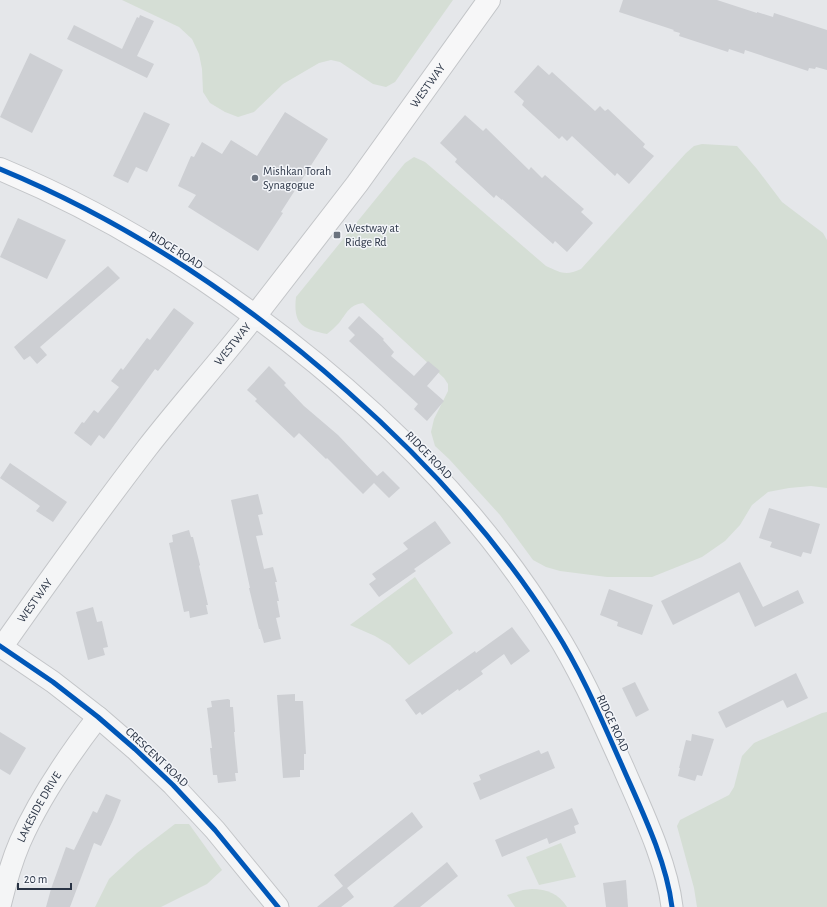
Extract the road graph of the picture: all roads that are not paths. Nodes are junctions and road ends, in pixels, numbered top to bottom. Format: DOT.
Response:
graph roads {
  1 [pos="489,0"];
  2 [pos="0,169"];
  3 [pos="255,316"];
  4 [pos="1,646"];
  5 [pos="98,717"];
  6 [pos="0,906"];
  7 [pos="278,907"];
  8 [pos="672,907"];
  1 -- 3 [label="street, WESTWAY"];
  2 -- 3 [label="street, RIDGE ROAD"];
  3 -- 4 [label="street, WESTWAY"];
  3 -- 8 [label="street, RIDGE ROAD"];
  4 -- 5 [label="street, CRESCENT ROAD"];
  5 -- 6 [label="street, LAKESIDE DRIVE"];
  5 -- 7 [label="street, CRESCENT ROAD"];
}
